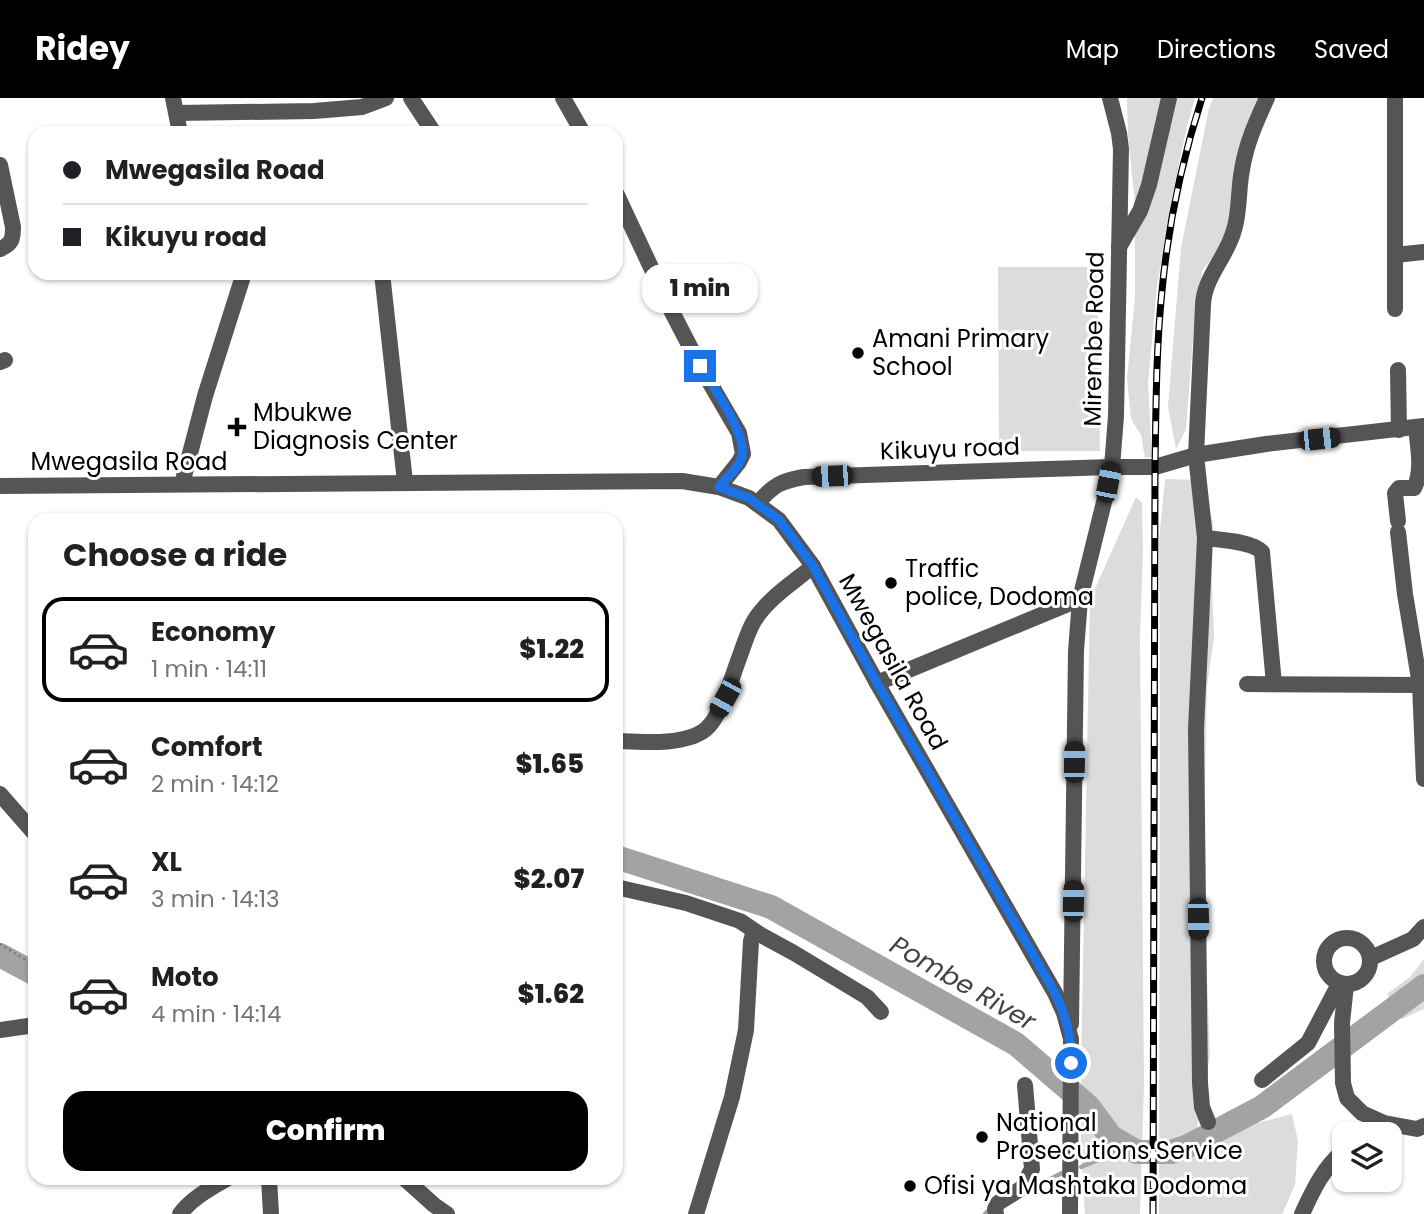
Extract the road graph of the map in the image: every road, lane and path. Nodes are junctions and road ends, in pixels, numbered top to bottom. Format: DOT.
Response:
graph roads {
  1 [pos="386,98"];
  2 [pos="411,98"];
  3 [pos="563,98"];
  4 [pos="1110,98"];
  5 [pos="1170,98"];
  6 [pos="1267,98"];
  7 [pos="1395,98"];
  8 [pos="175,106"];
  9 [pos="179,126"];
  10 [pos="429,126"];
  11 [pos="579,126"];
  12 [pos="0,165"];
  13 [pos="623,210"];
  14 [pos="1118,248"];
  15 [pos="0,249"];
  16 [pos="1424,251"];
  17 [pos="1395,255"];
  18 [pos="242,280"];
  19 [pos="383,280"];
  20 [pos="1395,309"];
  21 [pos="1398,370"];
  22 [pos="1420,427"];
  23 [pos="1399,430"];
  24 [pos="1196,455"];
  25 [pos="1112,467"];
  26 [pos="404,482"];
  27 [pos="182,484"];
  28 [pos="0,485"];
  29 [pos="719,487"];
  30 [pos="757,503"];
  31 [pos="1205,538"];
  32 [pos="813,566"];
  33 [pos="1080,599"];
  34 [pos="1424,601"];
  35 [pos="1407,603"];
  36 [pos="877,683"];
  37 [pos="1247,684"];
  38 [pos="1274,684"];
  39 [pos="1420,685"];
  40 [pos="623,741"];
  41 [pos="1424,779"];
  42 [pos="0,794"];
  43 [pos="28,826"];
  44 [pos="623,889"];
  45 [pos="1424,927"];
  46 [pos="754,931"];
  47 [pos="0,944"];
  48 [pos="1371,958"];
  49 [pos="28,962"];
  50 [pos="1343,984"];
  51 [pos="881,1012"];
  52 [pos="28,1026"];
  53 [pos="0,1030"];
  54 [pos="1071,1039"];
  55 [pos="1262,1080"];
  56 [pos="1025,1085"];
  57 [pos="1209,1122"];
  58 [pos="1382,1122"];
  59 [pos="1402,1126"];
  60 [pos="1424,1126"];
  61 [pos="1332,1163"];
  62 [pos="217,1185"];
  63 [pos="269,1185"];
  64 [pos="412,1185"];
  65 [pos="180,1214"];
  66 [pos="271,1214"];
  67 [pos="447,1214"];
  68 [pos="696,1214"];
  69 [pos="996,1214"];
  70 [pos="1070,1214"];
  71 [pos="1302,1214"];
  1 -- 8 [label="street"];
  2 -- 10 [label="street"];
  3 -- 11 [label="street"];
  4 -- 14 [label="street, Mirembe Road"];
  5 -- 14 [label="street"];
  6 -- 24 [label="street"];
  7 -- 17 [label="street"];
  8 -- 9 [label="street"];
  12 -- 15 [label="street"];
  13 -- 29 [label="street"];
  14 -- 25 [label="street, Mirembe Road"];
  16 -- 17 [label="street"];
  17 -- 20 [label="street"];
  18 -- 27 [label="street"];
  19 -- 26 [label="street"];
  21 -- 23 [label="street"];
  22 -- 23 [label="street, Kikuyu road"];
  22 -- 35 [label="street"];
  23 -- 24 [label="street, Kikuyu road"];
  24 -- 25 [label="street, Kikuyu road"];
  24 -- 31 [label="street"];
  25 -- 30 [label="street, Kikuyu road"];
  25 -- 33 [label="street, Mirembe Road"];
  26 -- 27 [label="street, Mwegasila Road"];
  26 -- 29 [label="street, Mwegasila Road"];
  27 -- 28 [label="street, Mwegasila Road"];
  29 -- 30 [label="street, Mwegasila Road"];
  30 -- 32 [label="street, Mwegasila Road"];
  31 -- 38 [label="street"];
  31 -- 57 [label="street"];
  32 -- 36 [label="street, Mwegasila Road"];
  32 -- 40 [label="street"];
  33 -- 36 [label="street"];
  33 -- 54 [label="street, Mirembe Road"];
  34 -- 35 [label="street"];
  35 -- 39 [label="street"];
  36 -- 54 [label="street, Mwegasila Road"];
  37 -- 38 [label="street"];
  38 -- 39 [label="street"];
  39 -- 41 [label="street"];
  42 -- 43 [label="street"];
  44 -- 46 [label="street"];
  45 -- 48 [label="street"];
  46 -- 51 [label="street"];
  46 -- 68 [label="street"];
  47 -- 49 [label="path"];
  48 -- 50 [label="street"];
  48 -- 50 [label="street"];
  50 -- 55 [label="street"];
  50 -- 58 [label="street"];
  52 -- 53 [label="street"];
  54 -- 70 [label="street, Mwegasila Road"];
  56 -- 69 [label="street"];
  59 -- 60 [label="street"];
  61 -- 71 [label="street"];
  62 -- 65 [label="street"];
  63 -- 66 [label="street"];
  64 -- 67 [label="street"];
}
